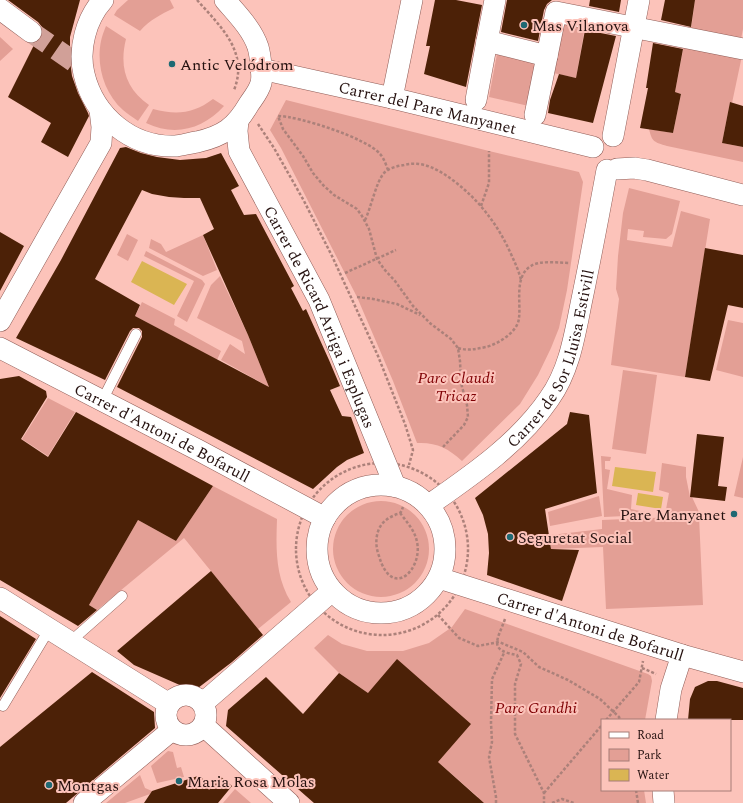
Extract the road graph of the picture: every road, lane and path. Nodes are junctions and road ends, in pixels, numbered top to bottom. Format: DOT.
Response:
graph roads {
  1 [pos="103,0"];
  2 [pos="197,0"];
  3 [pos="225,0"];
  4 [pos="412,0"];
  5 [pos="495,0"];
  6 [pos="639,0"];
  7 [pos="556,6"];
  8 [pos="0,9"];
  9 [pos="633,28"];
  10 [pos="31,32"];
  11 [pos="487,41"];
  12 [pos="743,49"];
  13 [pos="547,56"];
  14 [pos="261,69"];
  15 [pos="392,98"];
  16 [pos="476,100"];
  17 [pos="100,110"];
  18 [pos="535,115"];
  19 [pos="241,118"];
  20 [pos="127,134"];
  21 [pos="614,136"];
  22 [pos="210,139"];
  23 [pos="101,143"];
  24 [pos="594,147"];
  25 [pos="239,151"];
  26 [pos="489,151"];
  27 [pos="617,165"];
  28 [pos="388,170"];
  29 [pos="743,182"];
  30 [pos="743,195"];
  31 [pos="481,206"];
  32 [pos="365,221"];
  33 [pos="396,250"];
  34 [pos="377,259"];
  35 [pos="571,263"];
  36 [pos="345,273"];
  37 [pos="521,280"];
  38 [pos="357,297"];
  39 [pos="422,316"];
  40 [pos="0,321"];
  41 [pos="136,334"];
  42 [pos="0,348"];
  43 [pos="458,348"];
  44 [pos="102,401"];
  45 [pos="443,447"];
  46 [pos="386,464"];
  47 [pos="409,465"];
  48 [pos="395,486"];
  49 [pos="447,492"];
  50 [pos="429,505"];
  51 [pos="403,507"];
  52 [pos="306,509"];
  53 [pos="400,513"];
  54 [pos="325,518"];
  55 [pos="439,578"];
  56 [pos="461,585"];
  57 [pos="332,590"];
  58 [pos="122,596"];
  59 [pos="0,598"];
  60 [pos="511,601"];
  61 [pos="316,605"];
  62 [pos="438,615"];
  63 [pos="50,628"];
  64 [pos="71,641"];
  65 [pos="497,642"];
  66 [pos="647,644"];
  67 [pos="504,653"];
  68 [pos="682,654"];
  69 [pos="743,672"];
  70 [pos="203,703"];
  71 [pos="169,704"];
  72 [pos="3,706"];
  73 [pos="613,712"];
  74 [pos="607,719"];
  75 [pos="619,719"];
  76 [pos="666,719"];
  77 [pos="204,726"];
  78 [pos="601,726"];
  79 [pos="172,730"];
  80 [pos="636,791"];
  81 [pos="663,791"];
  82 [pos="544,793"];
  83 [pos="84,803"];
  84 [pos="289,803"];
  85 [pos="496,803"];
  86 [pos="544,803"];
  87 [pos="552,803"];
  88 [pos="574,803"];
  89 [pos="638,803"];
  90 [pos="664,803"];
  1 -- 17 [label="street"];
  2 -- 19 [label="path"];
  3 -- 14 [label="street"];
  4 -- 15 [label="street"];
  5 -- 11 [label="street"];
  6 -- 9 [label="street"];
  7 -- 9 [label="street"];
  7 -- 13 [label="street"];
  8 -- 10 [label="street"];
  9 -- 12 [label="street"];
  9 -- 21 [label="street"];
  11 -- 13 [label="street"];
  11 -- 16 [label="street"];
  13 -- 18 [label="street"];
  14 -- 15 [label="street, Carrer del Pare Manyanet"];
  14 -- 19 [label="street"];
  15 -- 24 [label="street, Carrer del Pare Manyanet"];
  17 -- 20 [label="street"];
  17 -- 23 [label="street"];
  19 -- 22 [label="street"];
  19 -- 25 [label="street, Carrer de Ricard Artiga i Esplugas"];
  19 -- 47 [label="path"];
  20 -- 22 [label="street"];
  20 -- 23 [label="street"];
  21 -- 24 [label="street"];
  21 -- 27 [label="street"];
  22 -- 25 [label="street"];
  23 -- 40 [label="street"];
  24 -- 27 [label="street"];
  25 -- 46 [label="street, Carrer de Ricard Artiga i Esplugas"];
  26 -- 31 [label="path"];
  27 -- 29 [label="street"];
  27 -- 30 [label="street"];
  27 -- 49 [label="street, Carrer de Sor Lluïsa Estivill"];
  28 -- 31 [label="path"];
  28 -- 32 [label="path"];
  28 -- 32 [label="path"];
  31 -- 37 [label="path"];
  32 -- 34 [label="path"];
  33 -- 34 [label="path"];
  34 -- 36 [label="path"];
  34 -- 39 [label="path"];
  35 -- 37 [label="path"];
  37 -- 43 [label="path"];
  38 -- 39 [label="path"];
  39 -- 43 [label="path"];
  41 -- 44 [label="lane"];
  42 -- 44 [label="street, Carrer d'Antoni de Bofarull"];
  43 -- 45 [label="path"];
  44 -- 52 [label="street, Carrer d'Antoni de Bofarull"];
  46 -- 47 [label="path"];
  46 -- 48 [label="street, Carrer de Ricard Artiga i Esplugas"];
  46 -- 52 [label="path"];
  47 -- 49 [label="path"];
  48 -- 50 [label="street"];
  48 -- 54 [label="street"];
  49 -- 50 [label="street, Carrer de Sor Lluïsa Estivill"];
  49 -- 56 [label="path"];
  50 -- 55 [label="street"];
  51 -- 53 [label="path"];
  52 -- 54 [label="street, Carrer d'Antoni de Bofarull"];
  52 -- 61 [label="path"];
  53 -- 53 [label="path"];
  54 -- 57 [label="street"];
  55 -- 56 [label="street, Carrer d'Antoni de Bofarull"];
  55 -- 57 [label="street"];
  56 -- 60 [label="street, Carrer d'Antoni de Bofarull"];
  56 -- 62 [label="path"];
  57 -- 61 [label="street"];
  58 -- 64 [label="lane"];
  59 -- 63 [label="street"];
  60 -- 65 [label="path"];
  60 -- 66 [label="street, Carrer d'Antoni de Bofarull"];
  61 -- 62 [label="path"];
  61 -- 70 [label="street"];
  62 -- 65 [label="path"];
  63 -- 64 [label="street"];
  63 -- 72 [label="lane"];
  64 -- 71 [label="street"];
  65 -- 67 [label="path"];
  65 -- 73 [label="path"];
  66 -- 68 [label="street, Carrer d'Antoni de Bofarull"];
  66 -- 73 [label="path"];
  67 -- 82 [label="path"];
  67 -- 85 [label="path"];
  68 -- 69 [label="street, Carrer d'Antoni de Bofarull"];
  68 -- 76 [label="street"];
  70 -- 71 [label="street"];
  70 -- 77 [label="street"];
  71 -- 79 [label="street"];
  73 -- 74 [label="path"];
  73 -- 75 [label="path"];
  77 -- 79 [label="street"];
  77 -- 84 [label="street"];
  78 -- 82 [label="path"];
  79 -- 83 [label="street"];
  80 -- 89 [label="path"];
  81 -- 90 [label="street"];
  82 -- 86 [label="path"];
  87 -- 88 [label="path"];
}
